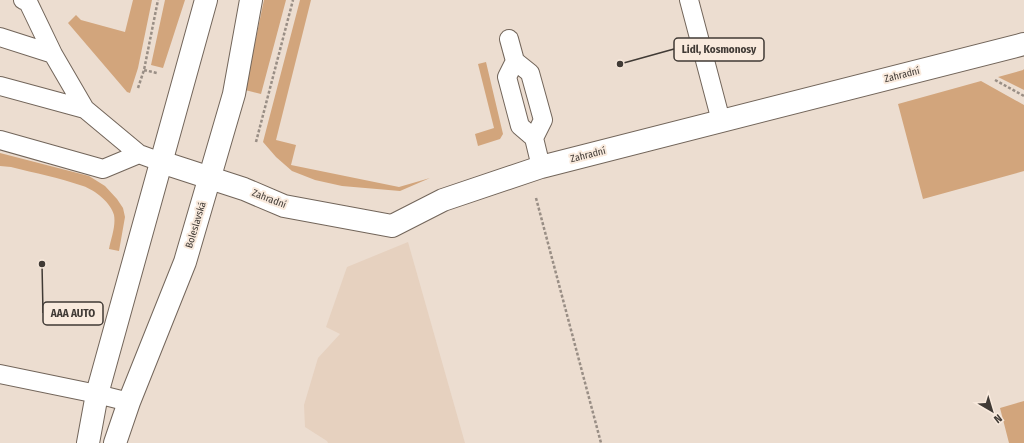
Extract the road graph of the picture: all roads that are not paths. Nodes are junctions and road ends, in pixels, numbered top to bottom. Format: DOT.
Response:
graph roads {
  1 [pos="23,0"];
  2 [pos="206,0"];
  3 [pos="251,0"];
  4 [pos="689,0"];
  5 [pos="0,37"];
  6 [pos="509,39"];
  7 [pos="1024,44"];
  8 [pos="53,54"];
  9 [pos="515,61"];
  10 [pos="0,86"];
  11 [pos="85,109"];
  12 [pos="722,121"];
  13 [pos="534,138"];
  14 [pos="0,140"];
  15 [pos="139,154"];
  16 [pos="161,162"];
  17 [pos="541,167"];
  18 [pos="210,178"];
  19 [pos="0,374"];
  20 [pos="97,394"];
  21 [pos="129,402"];
  22 [pos="88,443"];
  23 [pos="115,443"];
  1 -- 8 [label="lane"];
  2 -- 16 [label="street"];
  3 -- 18 [label="street, Boleslavská"];
  4 -- 12 [label="lane"];
  5 -- 8 [label="lane"];
  6 -- 9 [label="lane"];
  7 -- 12 [label="street, Zahradní"];
  8 -- 11 [label="lane"];
  9 -- 13 [label="lane"];
  9 -- 13 [label="lane"];
  10 -- 11 [label="lane"];
  11 -- 15 [label="lane"];
  12 -- 17 [label="street, Zahradní"];
  13 -- 17 [label="lane"];
  14 -- 15 [label="lane"];
  15 -- 16 [label="lane"];
  16 -- 18 [label="street, Zahradní"];
  16 -- 20 [label="street"];
  17 -- 18 [label="street, Zahradní"];
  18 -- 21 [label="street, Boleslavská"];
  19 -- 20 [label="lane"];
  20 -- 21 [label="lane"];
  20 -- 22 [label="street"];
  21 -- 23 [label="street, Boleslavská"];
}
